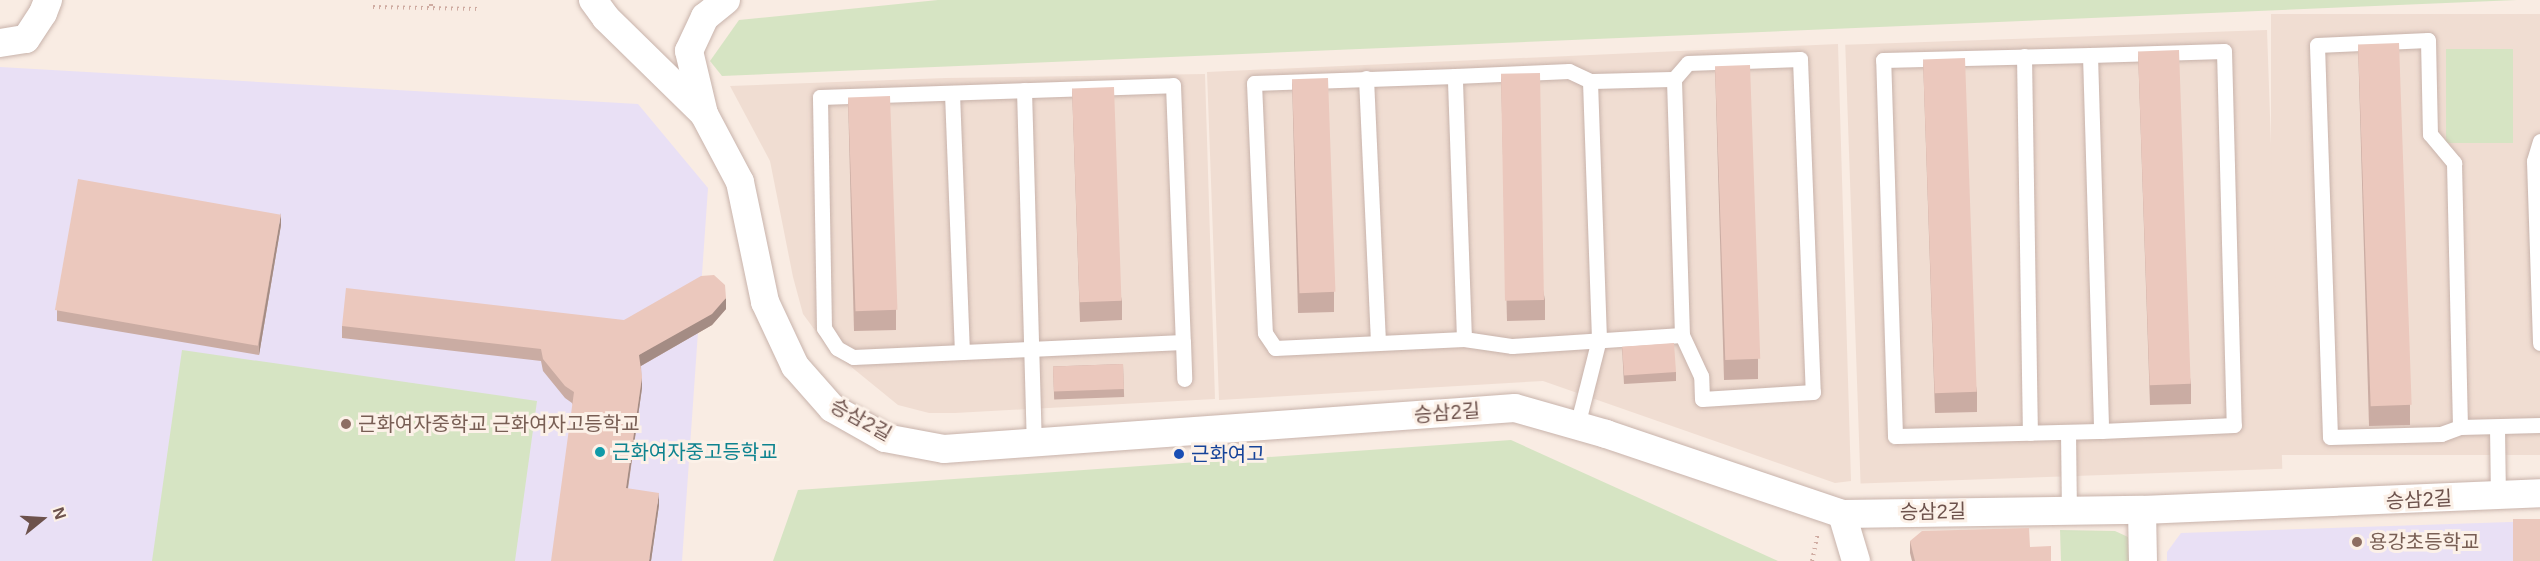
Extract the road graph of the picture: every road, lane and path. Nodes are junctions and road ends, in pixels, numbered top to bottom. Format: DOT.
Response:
graph roads {
  1 [pos="48,0"];
  2 [pos="431,0"];
  3 [pos="592,0"];
  4 [pos="726,0"];
  5 [pos="431,6"];
  6 [pos="373,7"];
  7 [pos="479,9"];
  8 [pos="0,43"];
  9 [pos="2090,55"];
  10 [pos="2024,56"];
  11 [pos="1455,76"];
  12 [pos="1366,78"];
  13 [pos="1674,79"];
  14 [pos="1590,81"];
  15 [pos="1024,90"];
  16 [pos="952,93"];
  17 [pos="704,114"];
  18 [pos="2540,141"];
  19 [pos="1682,335"];
  20 [pos="1464,339"];
  21 [pos="1599,339"];
  22 [pos="1183,342"];
  23 [pos="1378,342"];
  24 [pos="2540,343"];
  25 [pos="1032,349"];
  26 [pos="962,352"];
  27 [pos="1184,379"];
  28 [pos="2540,424"];
  29 [pos="1577,426"];
  30 [pos="2460,427"];
  31 [pos="2496,427"];
  32 [pos="2101,431"];
  33 [pos="2068,432"];
  34 [pos="2030,433"];
  35 [pos="1034,443"];
  36 [pos="2540,493"];
  37 [pos="2498,496"];
  38 [pos="2069,509"];
  39 [pos="2142,510"];
  40 [pos="1842,514"];
  41 [pos="1856,561"];
  42 [pos="2143,561"];
  1 -- 8 [label="street"];
  2 -- 5 [label="path"];
  3 -- 17 [label="street, 승삼2길"];
  4 -- 17 [label="street"];
  5 -- 6 [label="path"];
  5 -- 7 [label="path"];
  9 -- 10 [label="lane"];
  9 -- 32 [label="lane"];
  9 -- 32 [label="lane"];
  10 -- 34 [label="lane"];
  10 -- 34 [label="lane"];
  11 -- 12 [label="lane"];
  11 -- 14 [label="lane"];
  11 -- 20 [label="lane"];
  12 -- 23 [label="lane"];
  12 -- 23 [label="lane"];
  13 -- 14 [label="lane"];
  13 -- 19 [label="lane"];
  13 -- 19 [label="lane"];
  14 -- 21 [label="lane"];
  15 -- 16 [label="lane"];
  15 -- 22 [label="lane"];
  15 -- 25 [label="lane"];
  16 -- 26 [label="lane"];
  16 -- 26 [label="lane"];
  17 -- 35 [label="street, 승삼2길"];
  18 -- 24 [label="lane"];
  19 -- 21 [label="lane"];
  20 -- 21 [label="lane"];
  20 -- 23 [label="lane"];
  21 -- 29 [label="lane"];
  22 -- 25 [label="lane"];
  22 -- 27 [label="lane"];
  25 -- 26 [label="lane"];
  25 -- 35 [label="lane"];
  28 -- 31 [label="lane"];
  29 -- 35 [label="street, 승삼2길"];
  29 -- 40 [label="street, 승삼2길"];
  30 -- 30 [label="lane"];
  30 -- 31 [label="lane"];
  31 -- 37 [label="lane"];
  32 -- 33 [label="lane"];
  33 -- 34 [label="lane"];
  33 -- 38 [label="lane"];
  36 -- 37 [label="street, 승삼2길"];
  37 -- 39 [label="street, 승삼2길"];
  38 -- 39 [label="street, 승삼2길"];
  38 -- 40 [label="street, 승삼2길"];
  39 -- 42 [label="street"];
  40 -- 41 [label="street"];
}
